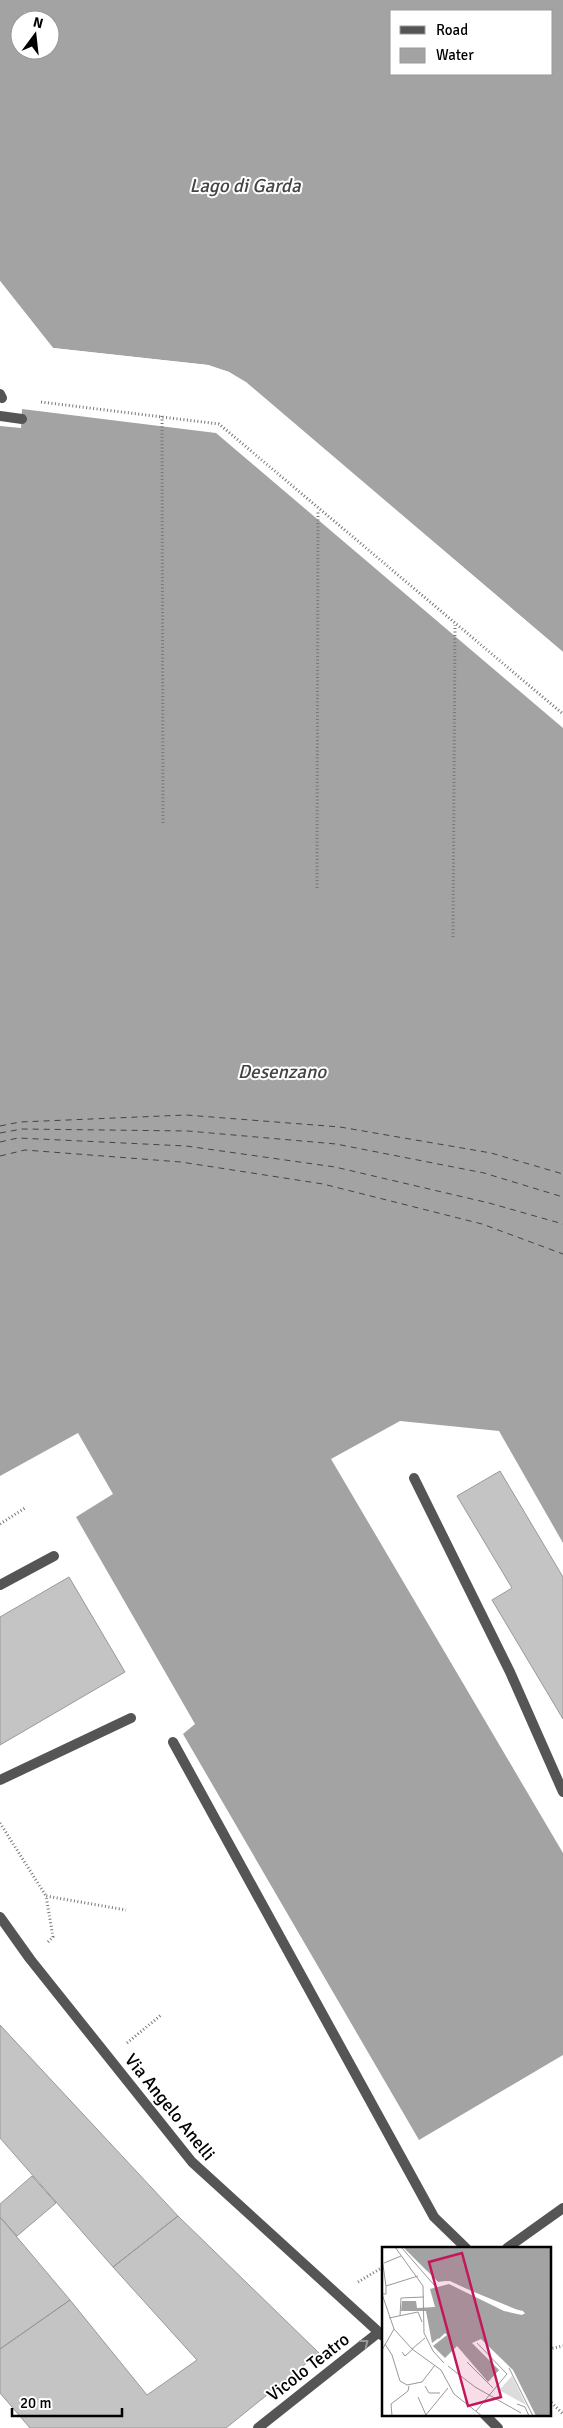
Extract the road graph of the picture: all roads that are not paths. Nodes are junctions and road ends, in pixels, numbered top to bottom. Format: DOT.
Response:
graph roads {
  1 [pos="0,416"];
  2 [pos="22,419"];
  3 [pos="414,1478"];
  4 [pos="54,1556"];
  5 [pos="0,1585"];
  6 [pos="131,1718"];
  7 [pos="173,1742"];
  8 [pos="0,1780"];
  9 [pos="563,1792"];
  10 [pos="0,1917"];
  11 [pos="563,2208"];
  12 [pos="465,2247"];
  13 [pos="508,2247"];
  14 [pos="382,2332"];
  15 [pos="486,2416"];
  16 [pos="258,2428"];
  17 [pos="498,2428"];
  1 -- 2 [label="street"];
  3 -- 9 [label="street"];
  4 -- 5 [label="street"];
  6 -- 8 [label="street"];
  7 -- 12 [label="street"];
  10 -- 14 [label="street, Via Angelo Anelli"];
  11 -- 13 [label="street"];
  16 -- 14 [label="street, Vicolo Teatro, one-way"];
  15 -- 17 [label="street"];
}
